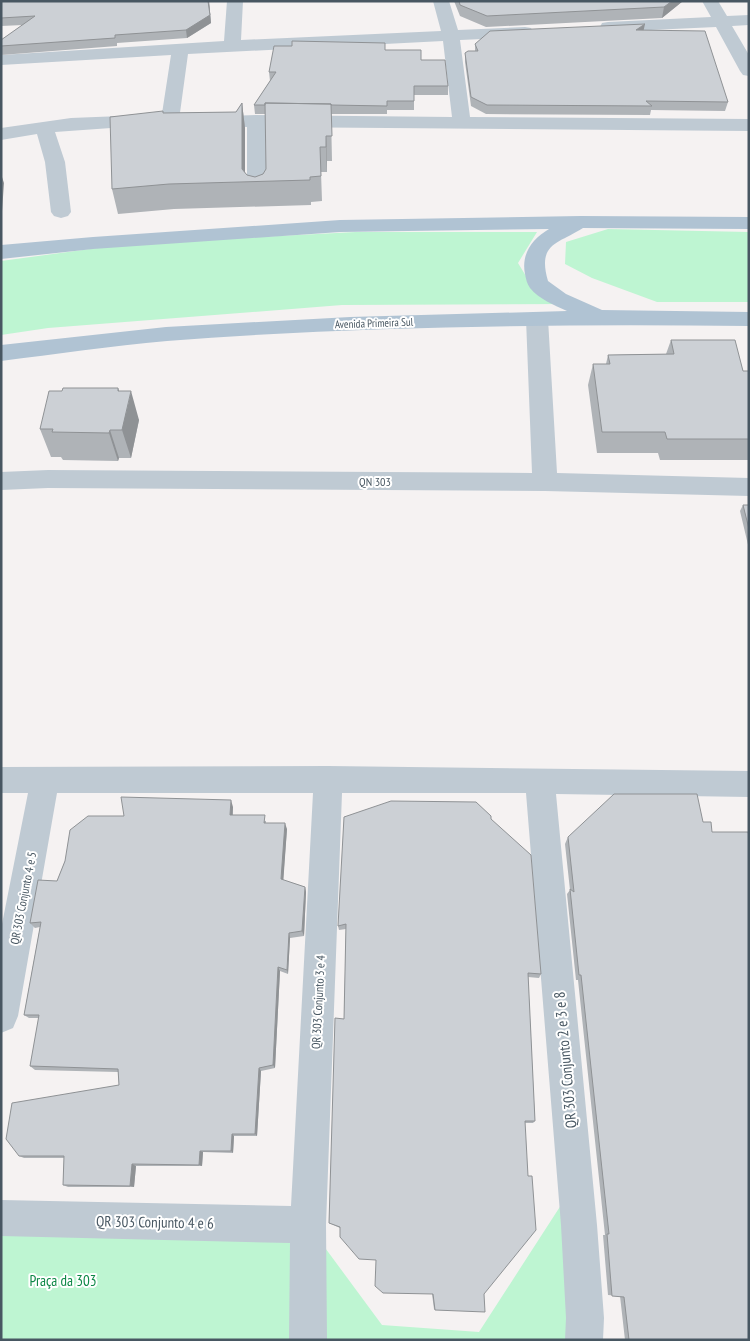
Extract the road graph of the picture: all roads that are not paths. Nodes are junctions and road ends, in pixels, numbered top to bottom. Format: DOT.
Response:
graph roads {
  1 [pos="235,1"];
  2 [pos="440,1"];
  3 [pos="710,1"];
  4 [pos="749,20"];
  5 [pos="722,21"];
  6 [pos="596,28"];
  7 [pos="538,31"];
  8 [pos="451,36"];
  9 [pos="232,46"];
  10 [pos="180,49"];
  11 [pos="1,60"];
  12 [pos="749,71"];
  13 [pos="170,120"];
  14 [pos="256,121"];
  15 [pos="462,123"];
  16 [pos="749,125"];
  17 [pos="44,127"];
  18 [pos="1,134"];
  19 [pos="257,194"];
  20 [pos="61,212"];
  21 [pos="581,222"];
  22 [pos="749,223"];
  23 [pos="1,252"];
  24 [pos="601,317"];
  25 [pos="749,319"];
  26 [pos="537,320"];
  27 [pos="1,353"];
  28 [pos="1,481"];
  29 [pos="544,482"];
  30 [pos="749,487"];
  31 [pos="328,779"];
  32 [pos="1,780"];
  33 [pos="45,780"];
  34 [pos="540,780"];
  35 [pos="749,784"];
  36 [pos="1,1016"];
  37 [pos="1,1218"];
  38 [pos="308,1225"];
  39 [pos="308,1340"];
  40 [pos="584,1340"];
  1 -- 9 [label="street"];
  2 -- 8 [label="street"];
  3 -- 5 [label="street"];
  4 -- 5 [label="street"];
  5 -- 6 [label="street"];
  5 -- 12 [label="street"];
  7 -- 8 [label="street"];
  8 -- 9 [label="street"];
  8 -- 15 [label="street"];
  9 -- 10 [label="street"];
  10 -- 11 [label="street"];
  10 -- 13 [label="street"];
  13 -- 14 [label="street"];
  13 -- 17 [label="street"];
  14 -- 15 [label="street"];
  14 -- 19 [label="street"];
  15 -- 16 [label="street"];
  17 -- 18 [label="street"];
  17 -- 20 [label="street"];
  21 -- 22 [label="main road"];
  21 -- 23 [label="main road"];
  21 -- 24 [label="main road"];
  24 -- 25 [label="main road, Avenida Primeira Sul"];
  24 -- 26 [label="main road, Avenida Primeira Sul"];
  26 -- 27 [label="main road, Avenida Primeira Sul"];
  26 -- 29 [label="street"];
  28 -- 29 [label="street, QN 303"];
  29 -- 30 [label="street, QN 303"];
  31 -- 33 [label="street"];
  31 -- 34 [label="street"];
  31 -- 38 [label="street, QR 303 Conjunto 3 e 4"];
  32 -- 33 [label="street"];
  33 -- 36 [label="street, QR 303 Conjunto 4 e 5"];
  34 -- 35 [label="street"];
  34 -- 40 [label="street, QR 303 Conjunto 2 e 3 e 8"];
  37 -- 38 [label="street, QR 303 Conjunto 4 e 6"];
  38 -- 39 [label="street, QR 303 Conjunto 3 e 4"];
}
